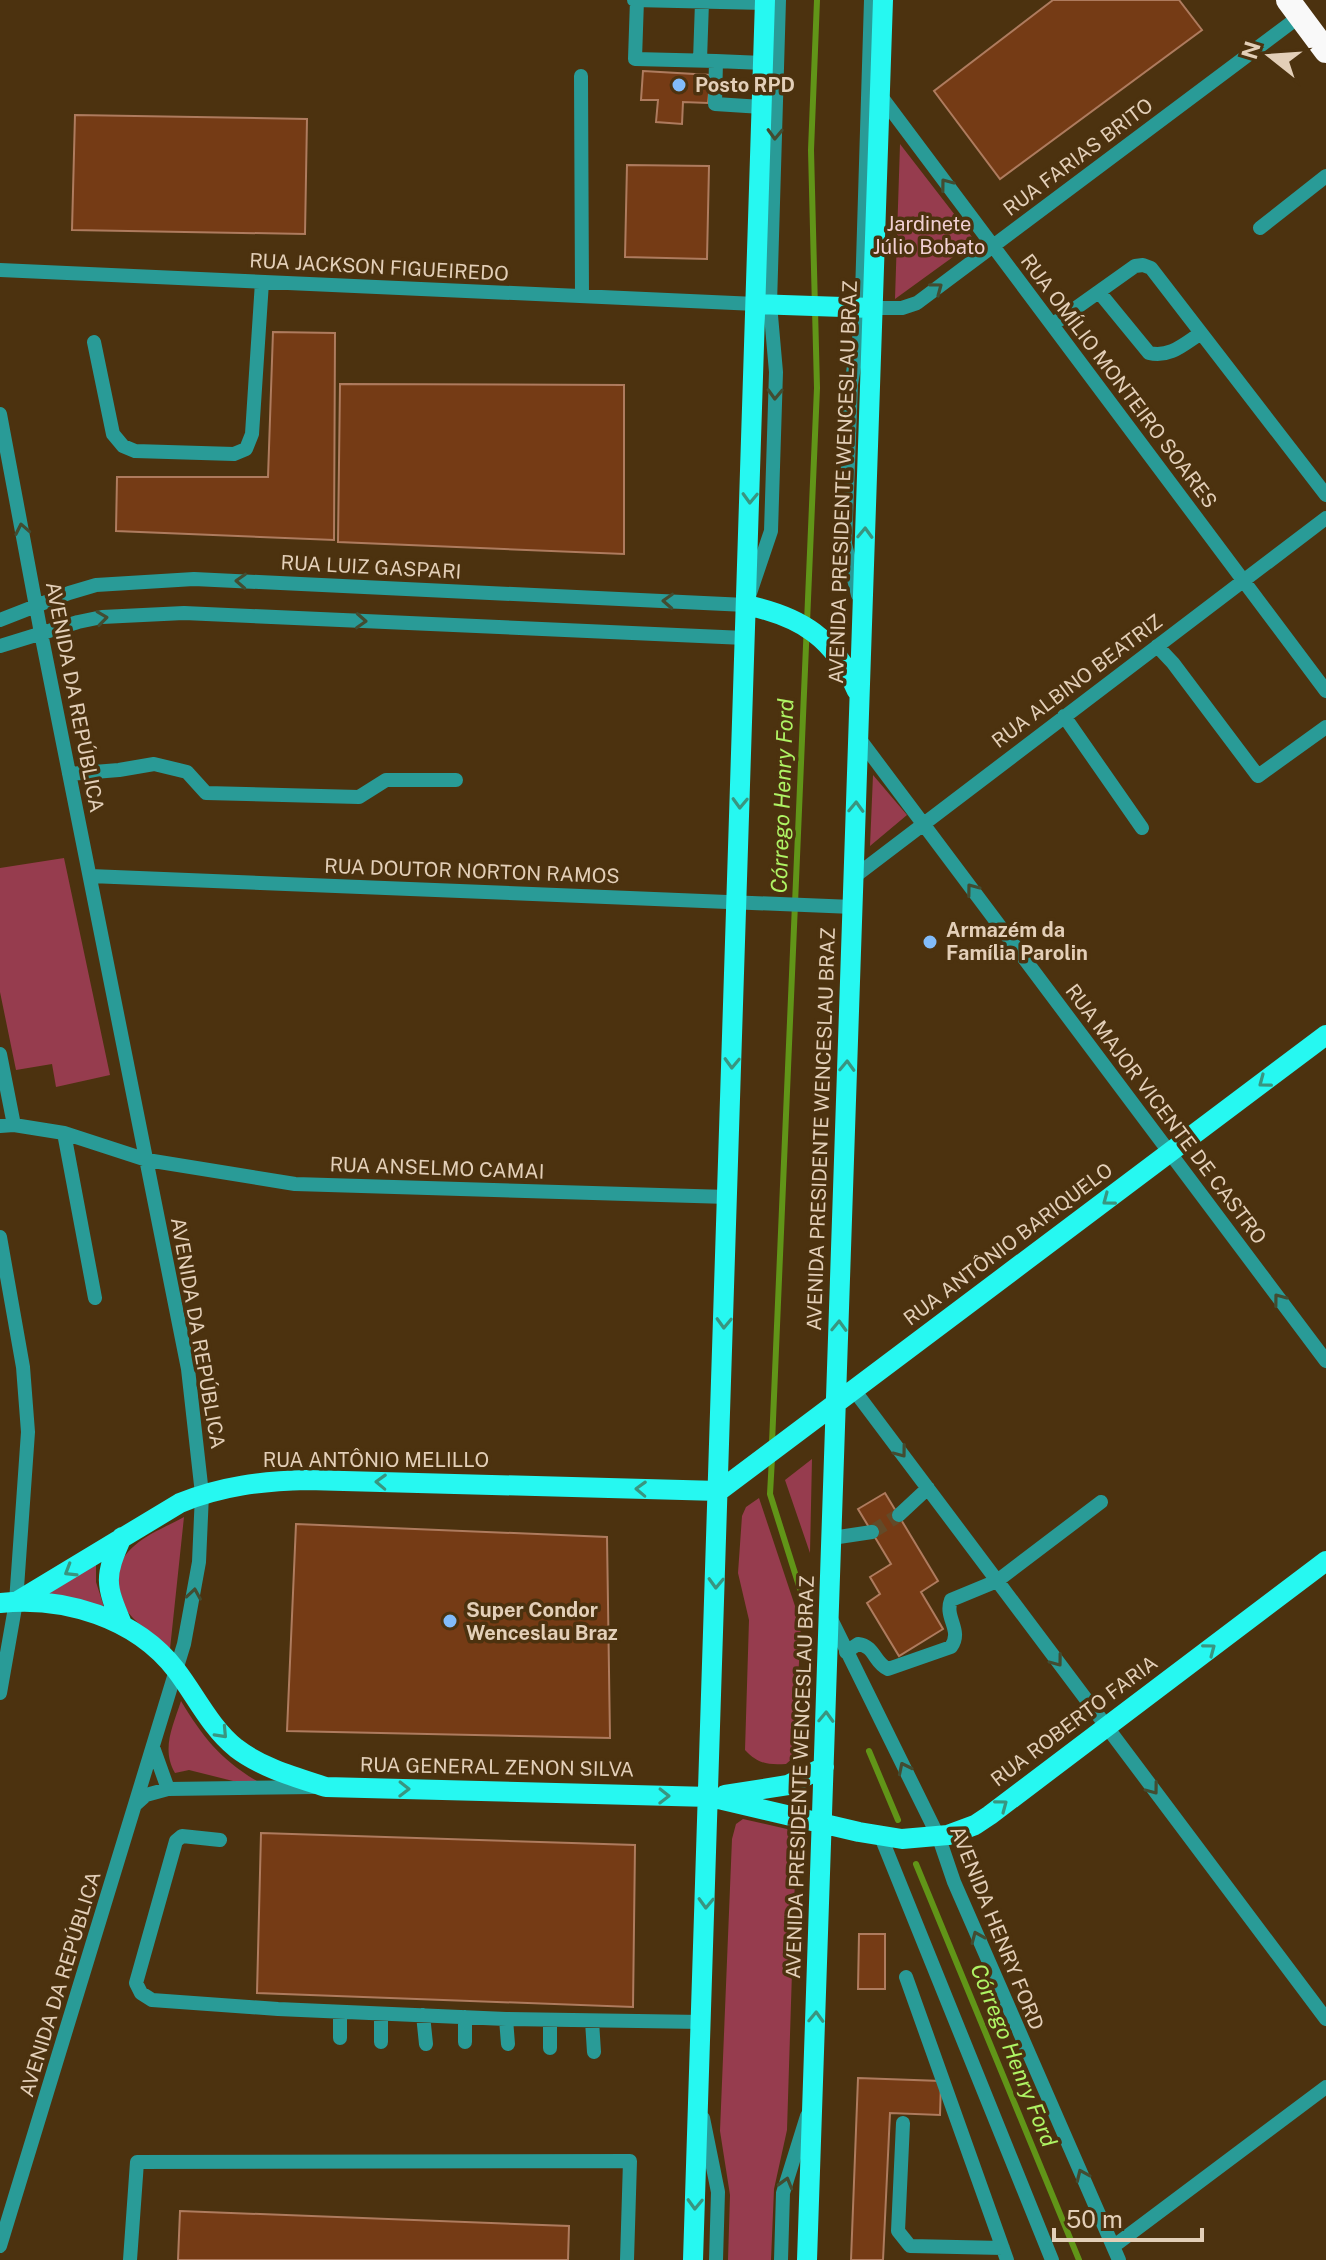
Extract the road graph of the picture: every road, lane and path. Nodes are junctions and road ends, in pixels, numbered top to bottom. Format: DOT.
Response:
graph roads {
  1 [pos="635,0"];
  2 [pos="871,0"];
  3 [pos="883,0"];
  4 [pos="770,1"];
  5 [pos="702,2"];
  6 [pos="1294,8"];
  7 [pos="1326,51"];
  8 [pos="700,60"];
  9 [pos="716,61"];
  10 [pos="763,63"];
  11 [pos="581,76"];
  12 [pos="880,95"];
  13 [pos="762,107"];
  14 [pos="1326,176"];
  15 [pos="1260,228"];
  16 [pos="993,246"];
  17 [pos="0,270"];
  18 [pos="262,282"];
  19 [pos="1099,292"];
  20 [pos="582,296"];
  21 [pos="767,304"];
  22 [pos="862,307"];
  23 [pos="1052,325"];
  24 [pos="1201,333"];
  25 [pos="94,342"];
  26 [pos="0,414"];
  27 [pos="1326,495"];
  28 [pos="1326,518"];
  29 [pos="1243,580"];
  30 [pos="36,606"];
  31 [pos="753,607"];
  32 [pos="0,620"];
  33 [pos="41,633"];
  34 [pos="745,638"];
  35 [pos="0,646"];
  36 [pos="1157,646"];
  37 [pos="1326,691"];
  38 [pos="860,697"];
  39 [pos="1064,716"];
  40 [pos="1326,727"];
  41 [pos="858,737"];
  42 [pos="69,774"];
  43 [pos="456,780"];
  44 [pos="923,823"];
  45 [pos="1142,828"];
  46 [pos="90,876"];
  47 [pos="854,877"];
  48 [pos="747,903"];
  49 [pos="853,907"];
  50 [pos="1326,1035"];
  51 [pos="0,1054"];
  52 [pos="7,1126"];
  53 [pos="64,1133"];
  54 [pos="1170,1153"];
  55 [pos="147,1160"];
  56 [pos="728,1197"];
  57 [pos="0,1237"];
  58 [pos="95,1298"];
  59 [pos="1326,1361"];
  60 [pos="854,1390"];
  61 [pos="836,1404"];
  62 [pos="928,1488"];
  63 [pos="719,1491"];
  64 [pos="202,1494"];
  65 [pos="1101,1502"];
  66 [pos="899,1515"];
  67 [pos="872,1532"];
  68 [pos="122,1537"];
  69 [pos="832,1538"];
  70 [pos="1326,1561"];
  71 [pos="997,1581"];
  72 [pos="8,1603"];
  73 [pos="829,1615"];
  74 [pos="122,1624"];
  75 [pos="846,1652"];
  76 [pos="177,1670"];
  77 [pos="0,1693"];
  78 [pos="1107,1727"];
  79 [pos="153,1747"];
  80 [pos="824,1767"];
  81 [pos="326,1787"];
  82 [pos="168,1789"];
  83 [pos="710,1797"];
  84 [pos="135,1805"];
  85 [pos="822,1823"];
  86 [pos="881,1837"];
  87 [pos="939,1838"];
  88 [pos="220,1840"];
  89 [pos="906,1977"];
  90 [pos="340,2012"];
  91 [pos="381,2014"];
  92 [pos="423,2015"];
  93 [pos="465,2017"];
  94 [pos="506,2019"];
  95 [pos="1326,2019"];
  96 [pos="550,2021"];
  97 [pos="592,2021"];
  98 [pos="702,2022"];
  99 [pos="340,2038"];
  100 [pos="381,2042"];
  101 [pos="465,2042"];
  102 [pos="426,2044"];
  103 [pos="508,2044"];
  104 [pos="550,2048"];
  105 [pos="594,2052"];
  106 [pos="1326,2087"];
  107 [pos="813,2095"];
  108 [pos="699,2098"];
  109 [pos="903,2123"];
  110 [pos="6,2205"];
  111 [pos="0,2246"];
  112 [pos="1116,2253"];
  113 [pos="1005,2254"];
  114 [pos="130,2260"];
  115 [pos="627,2260"];
  116 [pos="693,2260"];
  117 [pos="716,2260"];
  118 [pos="781,2260"];
  119 [pos="807,2260"];
  120 [pos="1052,2260"];
  1 -- 5 [label="street"];
  1 -- 8 [label="street"];
  2 -- 22 [label="street"];
  3 -- 12 [label="main road, AVENIDA PRESIDENTE WENCESLAU BRAZ"];
  4 -- 5 [label="street"];
  4 -- 10 [label="main road"];
  4 -- 21 [label="street, one-way"];
  5 -- 8 [label="street"];
  6 -- 7 [label="highway"];
  6 -- 16 [label="street, RUA FARIAS BRITO"];
  8 -- 9 [label="street"];
  9 -- 10 [label="street"];
  9 -- 13 [label="street"];
  10 -- 13 [label="main road"];
  11 -- 20 [label="street"];
  16 -- 12 [label="street, RUA OMÍLIO MONTEIRO SOARES, one-way"];
  12 -- 22 [label="main road, AVENIDA PRESIDENTE WENCESLAU BRAZ"];
  13 -- 21 [label="main road"];
  14 -- 15 [label="street"];
  22 -- 16 [label="street, RUA FARIAS BRITO, one-way"];
  16 -- 23 [label="street, RUA OMÍLIO MONTEIRO SOARES"];
  17 -- 18 [label="street, RUA JACKSON FIGUEIREDO"];
  18 -- 20 [label="street, RUA JACKSON FIGUEIREDO"];
  18 -- 25 [label="street"];
  19 -- 23 [label="street"];
  19 -- 24 [label="street"];
  19 -- 24 [label="street"];
  20 -- 21 [label="street, RUA JACKSON FIGUEIREDO"];
  21 -- 22 [label="main road"];
  21 -- 31 [label="main road, one-way"];
  38 -- 22 [label="main road, AVENIDA PRESIDENTE WENCESLAU BRAZ, one-way"];
  23 -- 29 [label="street, RUA OMÍLIO MONTEIRO SOARES"];
  24 -- 27 [label="street"];
  30 -- 26 [label="street, AVENIDA DA REPÚBLICA, one-way"];
  28 -- 29 [label="street, RUA ALBINO BEATRIZ"];
  29 -- 36 [label="street, RUA ALBINO BEATRIZ"];
  29 -- 37 [label="street, RUA OMÍLIO MONTEIRO SOARES"];
  31 -- 30 [label="street, RUA LUIZ GASPARI, one-way"];
  30 -- 32 [label="street, RUA LUIZ GASPARI"];
  30 -- 33 [label="street, AVENIDA DA REPÚBLICA"];
  31 -- 34 [label="main road"];
  31 -- 38 [label="main road"];
  33 -- 34 [label="street, one-way"];
  33 -- 35 [label="street"];
  33 -- 42 [label="street, AVENIDA DA REPÚBLICA"];
  34 -- 48 [label="main road, one-way"];
  36 -- 39 [label="street, RUA ALBINO BEATRIZ"];
  36 -- 40 [label="street"];
  38 -- 41 [label="main road, AVENIDA PRESIDENTE WENCESLAU BRAZ"];
  39 -- 44 [label="street, RUA ALBINO BEATRIZ"];
  39 -- 45 [label="street"];
  41 -- 44 [label="street, RUA MAJOR VICENTE DE CASTRO"];
  47 -- 41 [label="main road, AVENIDA PRESIDENTE WENCESLAU BRAZ, one-way"];
  42 -- 43 [label="street"];
  42 -- 46 [label="street, AVENIDA DA REPÚBLICA"];
  44 -- 47 [label="street, RUA ALBINO BEATRIZ"];
  54 -- 44 [label="street, RUA MAJOR VICENTE DE CASTRO, one-way"];
  46 -- 48 [label="street, RUA DOUTOR NORTON RAMOS"];
  46 -- 55 [label="street, AVENIDA DA REPÚBLICA"];
  47 -- 49 [label="main road, AVENIDA PRESIDENTE WENCESLAU BRAZ"];
  48 -- 49 [label="street, RUA DOUTOR NORTON RAMOS"];
  48 -- 56 [label="main road, one-way"];
  61 -- 49 [label="main road, AVENIDA PRESIDENTE WENCESLAU BRAZ, one-way"];
  50 -- 54 [label="main road, RUA ANTÔNIO BARIQUELO, one-way"];
  51 -- 52 [label="street"];
  52 -- 53 [label="street, RUA ANSELMO CAMAI"];
  53 -- 55 [label="street, RUA ANSELMO CAMAI"];
  53 -- 58 [label="street"];
  59 -- 54 [label="street, RUA MAJOR VICENTE DE CASTRO, one-way"];
  54 -- 60 [label="main road, RUA ANTÔNIO BARIQUELO, one-way"];
  55 -- 56 [label="street, RUA ANSELMO CAMAI"];
  55 -- 64 [label="street, AVENIDA DA REPÚBLICA"];
  56 -- 63 [label="main road, one-way"];
  57 -- 72 [label="street"];
  60 -- 61 [label="main road, RUA ANTÔNIO BARIQUELO"];
  60 -- 62 [label="street, one-way"];
  61 -- 63 [label="main road, RUA ANTÔNIO BARIQUELO"];
  61 -- 69 [label="main road, AVENIDA PRESIDENTE WENCESLAU BRAZ"];
  62 -- 66 [label="street"];
  62 -- 71 [label="street"];
  63 -- 64 [label="main road, RUA ANTÔNIO MELILLO, one-way"];
  63 -- 83 [label="main road, one-way"];
  64 -- 68 [label="main road, RUA ANTÔNIO MELILLO"];
  76 -- 64 [label="street, AVENIDA DA REPÚBLICA, one-way"];
  65 -- 71 [label="street"];
  67 -- 69 [label="street"];
  68 -- 72 [label="main road, RUA ANTÔNIO MELILLO, one-way"];
  68 -- 74 [label="main road"];
  69 -- 73 [label="main road, AVENIDA PRESIDENTE WENCESLAU BRAZ"];
  78 -- 70 [label="main road, RUA ROBERTO FARIA, one-way"];
  71 -- 75 [label="street"];
  71 -- 78 [label="street, one-way"];
  72 -- 74 [label="main road"];
  72 -- 77 [label="street"];
  73 -- 75 [label="street, AVENIDA HENRY FORD"];
  80 -- 73 [label="main road, AVENIDA PRESIDENTE WENCESLAU BRAZ, one-way"];
  74 -- 76 [label="main road"];
  87 -- 75 [label="street, AVENIDA HENRY FORD, one-way"];
  76 -- 79 [label="street, AVENIDA DA REPÚBLICA"];
  76 -- 81 [label="main road, one-way"];
  87 -- 78 [label="main road, RUA ROBERTO FARIA, one-way"];
  78 -- 95 [label="street, one-way"];
  79 -- 82 [label="street"];
  79 -- 84 [label="street, AVENIDA DA REPÚBLICA"];
  80 -- 83 [label="main road"];
  80 -- 85 [label="main road, AVENIDA PRESIDENTE WENCESLAU BRAZ"];
  81 -- 82 [label="street, RUA GENERAL ZENON SILVA"];
  81 -- 83 [label="main road, RUA GENERAL ZENON SILVA, one-way"];
  82 -- 84 [label="street, RUA GENERAL ZENON SILVA"];
  83 -- 85 [label="main road, RUA GENERAL ZENON SILVA"];
  83 -- 98 [label="main road, one-way"];
  84 -- 110 [label="street, AVENIDA DA REPÚBLICA"];
  85 -- 86 [label="main road, RUA ROBERTO FARIA"];
  107 -- 85 [label="main road, AVENIDA PRESIDENTE WENCESLAU BRAZ, one-way"];
  86 -- 87 [label="main road, RUA ROBERTO FARIA"];
  86 -- 120 [label="street"];
  112 -- 87 [label="street, AVENIDA HENRY FORD, one-way"];
  88 -- 90 [label="street"];
  89 -- 113 [label="street"];
  90 -- 91 [label="street"];
  90 -- 99 [label="street"];
  91 -- 92 [label="street"];
  91 -- 100 [label="street"];
  92 -- 93 [label="street"];
  92 -- 102 [label="street"];
  93 -- 94 [label="street"];
  93 -- 101 [label="street"];
  94 -- 96 [label="street"];
  94 -- 103 [label="street"];
  96 -- 97 [label="street"];
  96 -- 104 [label="street"];
  97 -- 98 [label="street"];
  97 -- 105 [label="street"];
  98 -- 108 [label="main road"];
  106 -- 112 [label="street"];
  118 -- 107 [label="street, one-way"];
  107 -- 119 [label="main road, AVENIDA PRESIDENTE WENCESLAU BRAZ"];
  108 -- 116 [label="main road, one-way"];
  108 -- 117 [label="street"];
  109 -- 113 [label="street"];
  110 -- 111 [label="street, AVENIDA DA REPÚBLICA"];
  114 -- 115 [label="street"];
}
